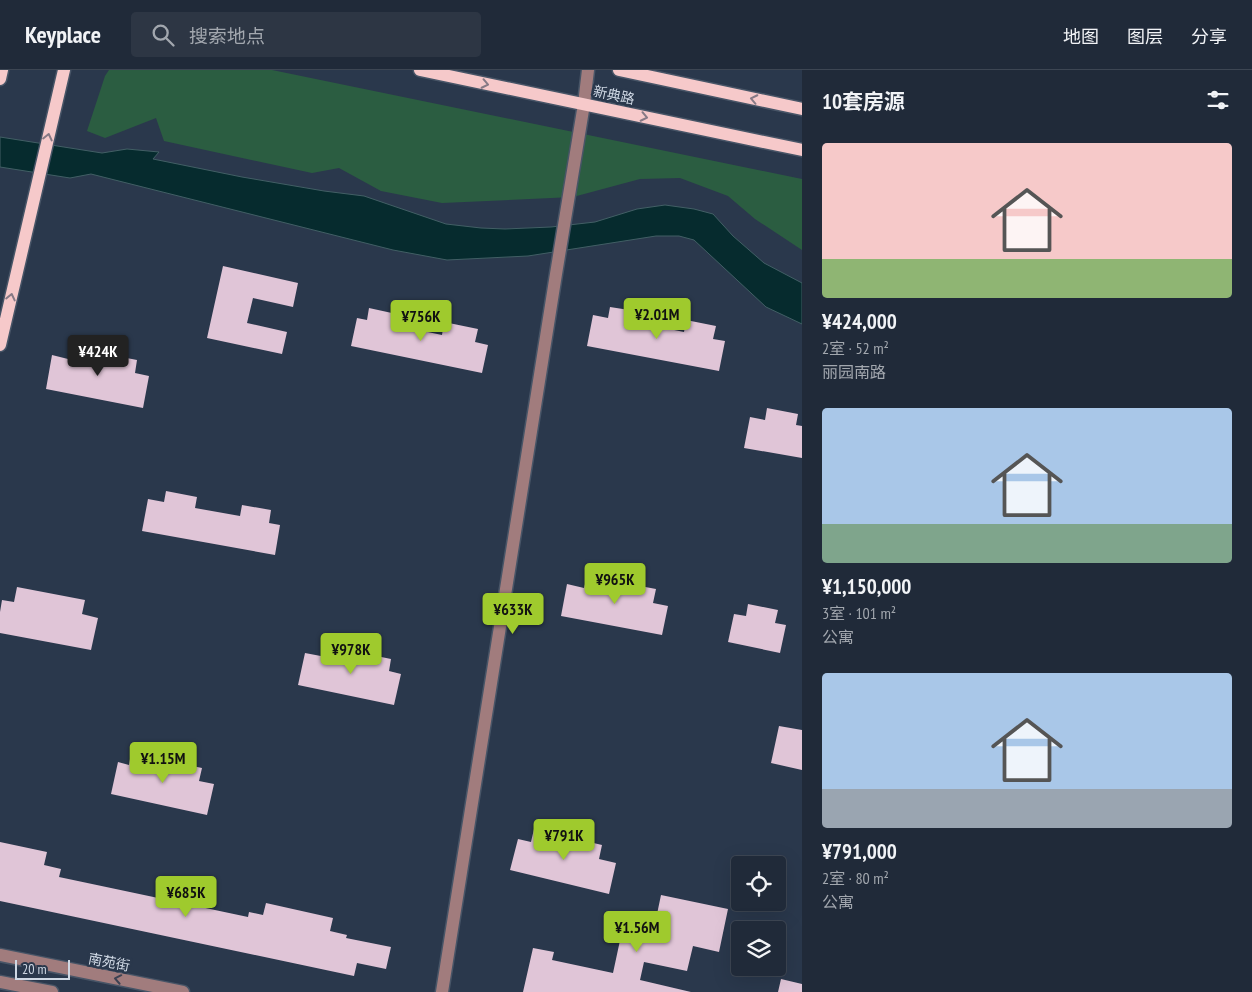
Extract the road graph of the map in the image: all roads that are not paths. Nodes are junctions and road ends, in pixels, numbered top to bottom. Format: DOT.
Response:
graph roads {
  1 [pos="2,70"];
  2 [pos="64,70"];
  3 [pos="420,70"];
  4 [pos="588,70"];
  5 [pos="619,70"];
  6 [pos="0,79"];
  7 [pos="584,104"];
  8 [pos="802,110"];
  9 [pos="802,150"];
  10 [pos="0,345"];
  11 [pos="0,955"];
  12 [pos="0,982"];
  13 [pos="52,992"];
  14 [pos="183,992"];
  15 [pos="442,992"];
  1 -- 6 [label="main road"];
  10 -- 2 [label="main road, one-way"];
  3 -- 7 [label="main road, 新典路, one-way"];
  4 -- 7 [label="street"];
  8 -- 5 [label="main road, 新典路, one-way"];
  7 -- 9 [label="main road, 新典路, one-way"];
  7 -- 15 [label="street"];
  14 -- 11 [label="street, 南苑街, one-way"];
  12 -- 13 [label="street"];
}
